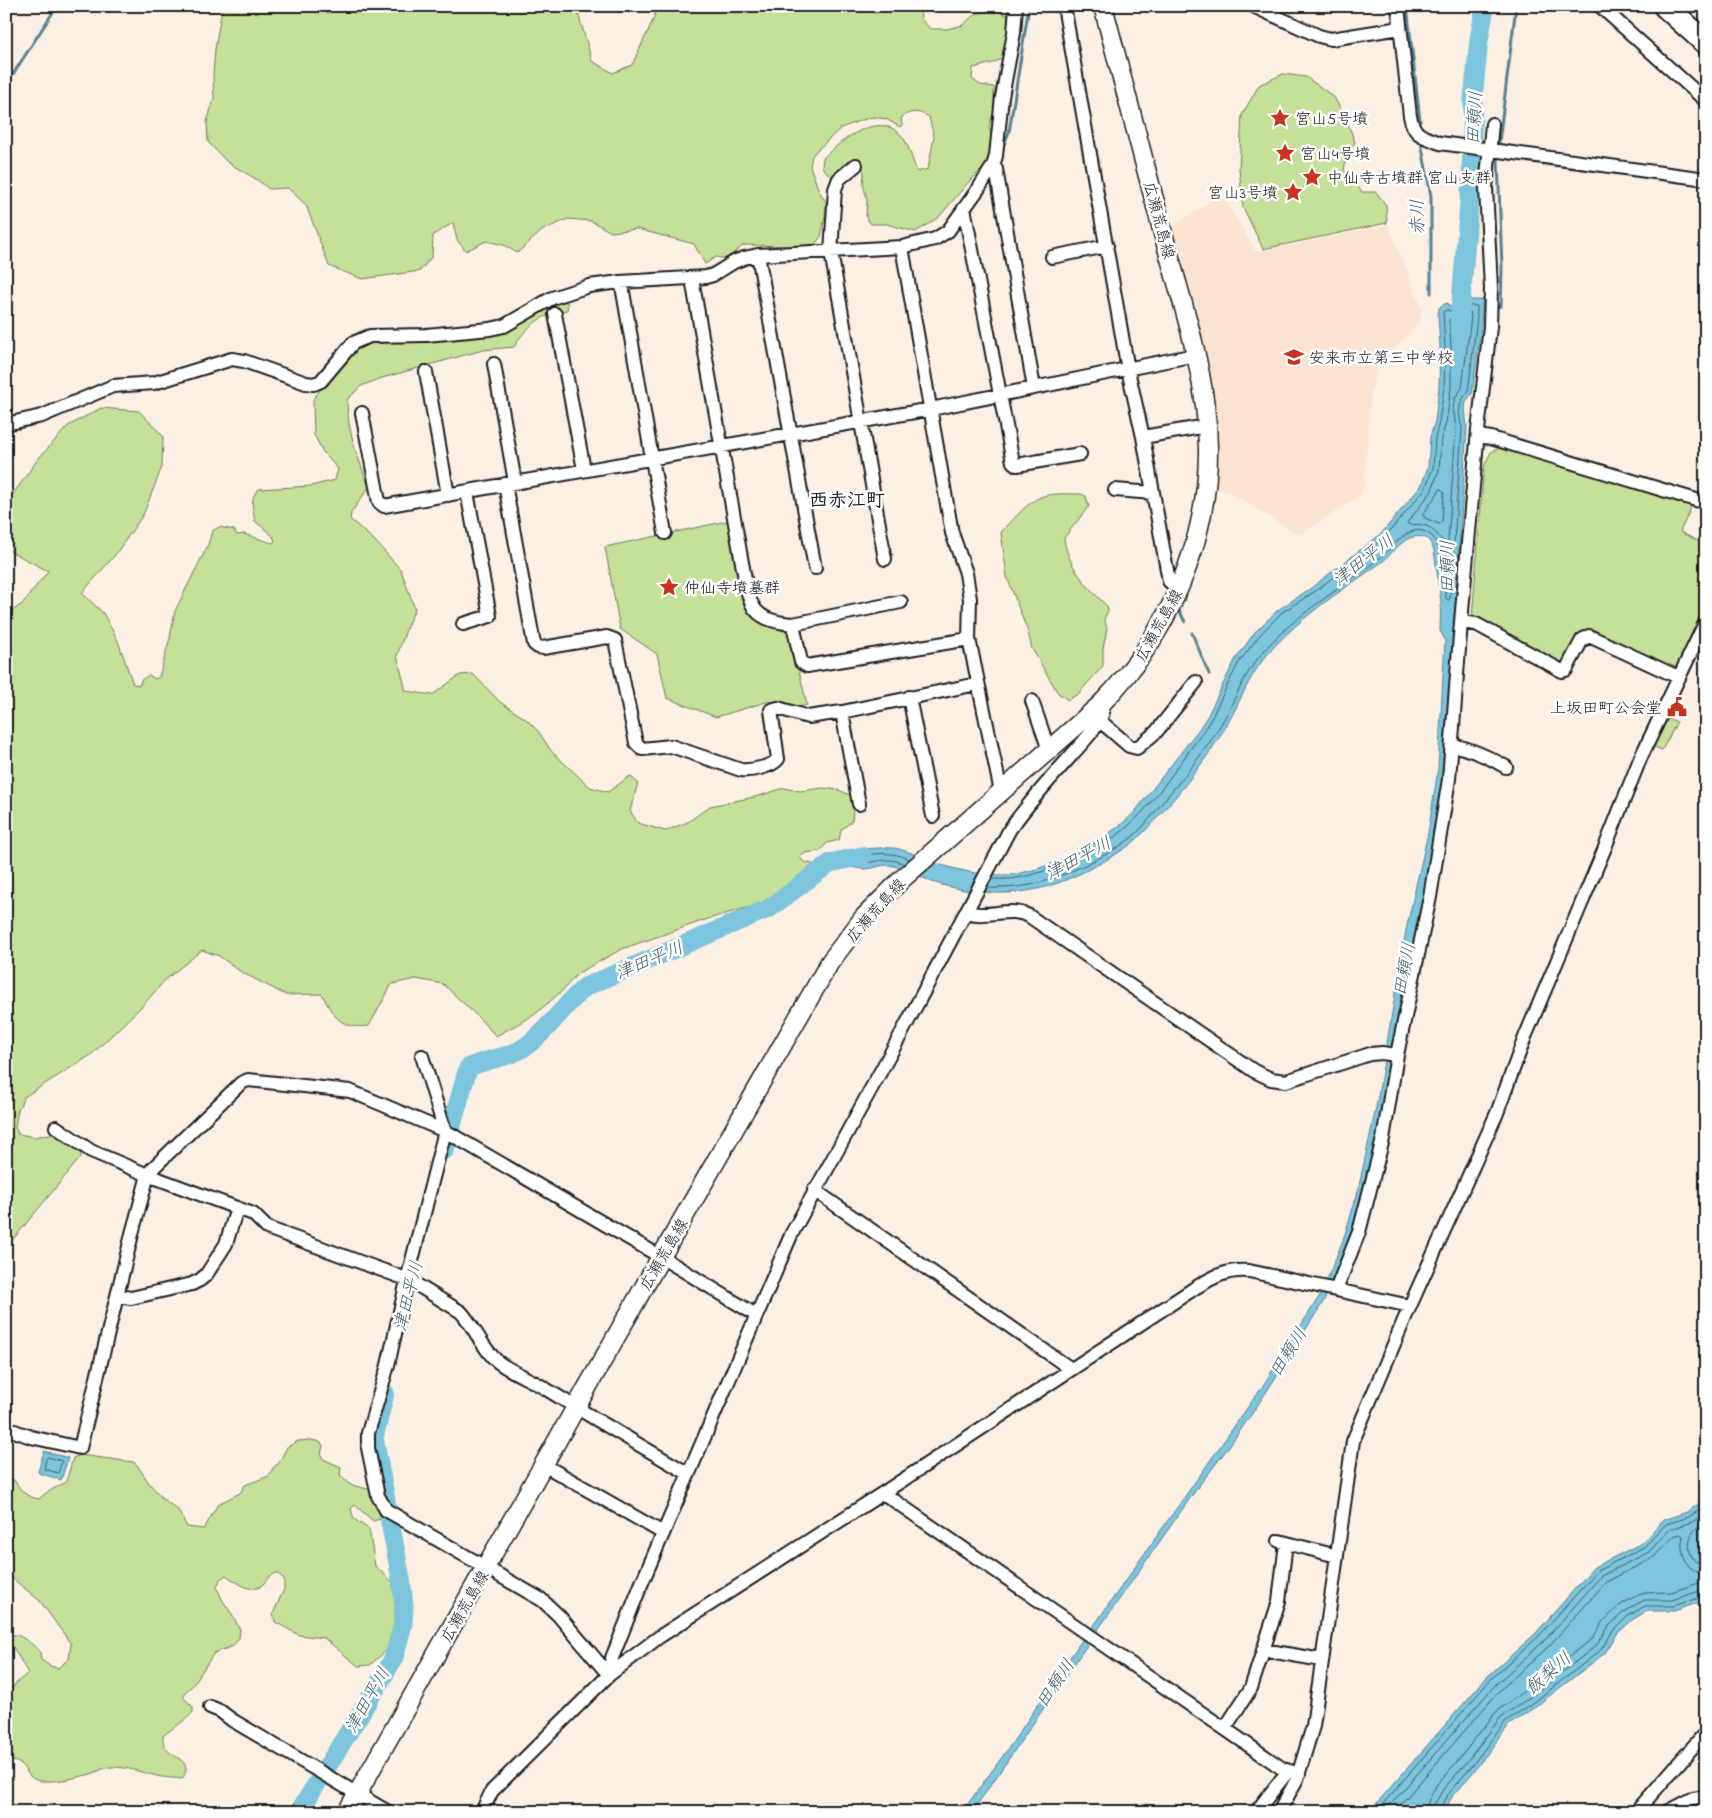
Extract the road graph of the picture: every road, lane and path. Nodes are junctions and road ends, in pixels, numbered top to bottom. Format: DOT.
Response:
graph roads {
  1 [pos="1016,6"];
  2 [pos="1064,6"];
  3 [pos="1103,6"];
  4 [pos="1253,6"];
  5 [pos="1398,6"];
  6 [pos="1600,6"];
  7 [pos="1665,6"];
  8 [pos="1676,6"];
  9 [pos="1400,28"];
  10 [pos="1706,32"];
  11 [pos="1706,43"];
  12 [pos="1706,101"];
  13 [pos="1492,124"];
  14 [pos="1488,149"];
  15 [pos="856,166"];
  16 [pos="992,166"];
  17 [pos="1706,179"];
  18 [pos="964,208"];
  19 [pos="1107,246"];
  20 [pos="902,247"];
  21 [pos="831,252"];
  22 [pos="758,255"];
  23 [pos="1052,257"];
  24 [pos="692,278"];
  25 [pos="622,286"];
  26 [pos="555,314"];
  27 [pos="1195,355"];
  28 [pos="494,364"];
  29 [pos="1128,370"];
  30 [pos="426,372"];
  31 [pos="1034,388"];
  32 [pos="1000,396"];
  33 [pos="931,409"];
  34 [pos="362,413"];
  35 [pos="860,420"];
  36 [pos="6,424"];
  37 [pos="1207,426"];
  38 [pos="790,433"];
  39 [pos="1478,436"];
  40 [pos="1143,437"];
  41 [pos="721,446"];
  42 [pos="1080,454"];
  43 [pos="653,458"];
  44 [pos="584,470"];
  45 [pos="510,483"];
  46 [pos="1115,490"];
  47 [pos="466,492"];
  48 [pos="1153,493"];
  49 [pos="448,495"];
  50 [pos="1706,503"];
  51 [pos="665,533"];
  52 [pos="884,559"];
  53 [pos="815,568"];
  54 [pos="1178,590"];
  55 [pos="901,602"];
  56 [pos="1706,621"];
  57 [pos="1460,622"];
  58 [pos="463,624"];
  59 [pos="793,624"];
  60 [pos="969,639"];
  61 [pos="1678,677"];
  62 [pos="1196,682"];
  63 [pos="977,684"];
  64 [pos="909,697"];
  65 [pos="1032,701"];
  66 [pos="842,712"];
  67 [pos="1099,713"];
  68 [pos="1452,745"];
  69 [pos="1048,750"];
  70 [pos="1506,767"];
  71 [pos="1001,792"];
  72 [pos="859,804"];
  73 [pos="933,816"];
  74 [pos="966,912"];
  75 [pos="1391,1054"];
  76 [pos="422,1056"];
  77 [pos="56,1127"];
  78 [pos="449,1133"];
  79 [pos="148,1175"];
  80 [pos="814,1190"];
  81 [pos="237,1208"];
  82 [pos="661,1257"];
  83 [pos="411,1281"];
  84 [pos="1334,1290"];
  85 [pos="118,1296"];
  86 [pos="1410,1306"];
  87 [pos="756,1315"];
  88 [pos="1071,1369"];
  89 [pos="576,1408"];
  90 [pos="6,1428"];
  91 [pos="544,1464"];
  92 [pos="689,1474"];
  93 [pos="883,1493"];
  94 [pos="663,1533"];
  95 [pos="1337,1556"];
  96 [pos="486,1567"];
  97 [pos="1263,1650"];
  98 [pos="1322,1660"];
  99 [pos="609,1675"];
  100 [pos="210,1707"];
  101 [pos="1225,1728"];
  102 [pos="1706,1732"];
  103 [pos="1294,1772"];
  104 [pos="357,1794"];
  105 [pos="1706,1796"];
  106 [pos="347,1812"];
  107 [pos="388,1812"];
  108 [pos="484,1812"];
  109 [pos="1256,1812"];
  110 [pos="1279,1812"];
  111 [pos="1636,1812"];
  112 [pos="1666,1812"];
  1 -- 16 [label="street"];
  2 -- 19 [label="street"];
  3 -- 27 [label="main road, 広瀬荒島線"];
  4 -- 9 [label="street"];
  5 -- 9 [label="street"];
  6 -- 12 [label="street"];
  7 -- 11 [label="highway"];
  8 -- 10 [label="highway"];
  9 -- 14 [label="street"];
  13 -- 14 [label="street"];
  14 -- 17 [label="street"];
  14 -- 39 [label="street"];
  15 -- 21 [label="street"];
  16 -- 18 [label="street"];
  16 -- 31 [label="street"];
  18 -- 20 [label="street"];
  18 -- 32 [label="street"];
  19 -- 23 [label="street"];
  19 -- 29 [label="street"];
  20 -- 21 [label="street"];
  20 -- 33 [label="street"];
  21 -- 22 [label="street"];
  21 -- 35 [label="street"];
  22 -- 24 [label="street"];
  22 -- 38 [label="street"];
  24 -- 36 [label="street"];
  24 -- 41 [label="street"];
  25 -- 43 [label="street"];
  26 -- 44 [label="street"];
  27 -- 29 [label="street"];
  27 -- 37 [label="main road, 広瀬荒島線"];
  28 -- 45 [label="street"];
  29 -- 31 [label="street"];
  29 -- 40 [label="street"];
  30 -- 49 [label="street"];
  31 -- 32 [label="street"];
  32 -- 33 [label="street"];
  32 -- 42 [label="street"];
  33 -- 35 [label="street"];
  33 -- 60 [label="street"];
  34 -- 49 [label="street"];
  35 -- 38 [label="street"];
  35 -- 52 [label="street"];
  37 -- 40 [label="street"];
  37 -- 54 [label="main road, 広瀬荒島線"];
  38 -- 41 [label="street"];
  38 -- 53 [label="street"];
  39 -- 50 [label="street"];
  39 -- 57 [label="street"];
  40 -- 48 [label="street"];
  41 -- 43 [label="street"];
  41 -- 59 [label="street"];
  43 -- 44 [label="street"];
  43 -- 51 [label="street"];
  44 -- 45 [label="street"];
  45 -- 47 [label="street"];
  45 -- 66 [label="street"];
  46 -- 48 [label="street"];
  47 -- 49 [label="street"];
  47 -- 58 [label="street"];
  48 -- 54 [label="street"];
  54 -- 67 [label="main road, 広瀬荒島線"];
  55 -- 59 [label="street"];
  56 -- 61 [label="street"];
  57 -- 61 [label="street"];
  57 -- 68 [label="street"];
  59 -- 60 [label="street"];
  60 -- 63 [label="street"];
  61 -- 86 [label="street"];
  62 -- 67 [label="street"];
  63 -- 64 [label="street"];
  63 -- 71 [label="street"];
  64 -- 66 [label="street"];
  64 -- 73 [label="street"];
  65 -- 69 [label="street"];
  66 -- 72 [label="street"];
  67 -- 69 [label="main road, 広瀬荒島線"];
  67 -- 74 [label="street"];
  68 -- 70 [label="street"];
  68 -- 75 [label="street"];
  69 -- 71 [label="main road, 広瀬荒島線"];
  71 -- 82 [label="main road, 広瀬荒島線"];
  74 -- 75 [label="street"];
  74 -- 80 [label="street"];
  75 -- 84 [label="street"];
  76 -- 78 [label="street"];
  77 -- 79 [label="street"];
  78 -- 79 [label="street"];
  78 -- 82 [label="street"];
  78 -- 83 [label="street"];
  79 -- 81 [label="street"];
  79 -- 85 [label="street"];
  80 -- 87 [label="street"];
  80 -- 88 [label="street"];
  81 -- 83 [label="street"];
  81 -- 85 [label="street"];
  82 -- 87 [label="street"];
  82 -- 89 [label="main road, 広瀬荒島線"];
  83 -- 89 [label="street"];
  83 -- 96 [label="street"];
  84 -- 86 [label="street"];
  84 -- 88 [label="street"];
  85 -- 90 [label="street"];
  86 -- 95 [label="street"];
  87 -- 92 [label="street"];
  88 -- 93 [label="street"];
  89 -- 91 [label="main road, 広瀬荒島線"];
  89 -- 92 [label="street"];
  91 -- 94 [label="street"];
  91 -- 96 [label="main road, 広瀬荒島線"];
  92 -- 94 [label="street"];
  93 -- 99 [label="street"];
  93 -- 101 [label="street"];
  94 -- 99 [label="street"];
  95 -- 97 [label="street"];
  95 -- 98 [label="street"];
  96 -- 99 [label="street"];
  96 -- 104 [label="main road, 広瀬荒島線"];
  97 -- 98 [label="street"];
  97 -- 101 [label="street"];
  98 -- 103 [label="street"];
  99 -- 108 [label="street"];
  100 -- 104 [label="street"];
  101 -- 103 [label="street"];
  102 -- 111 [label="street"];
  103 -- 109 [label="street"];
  103 -- 110 [label="street"];
  104 -- 106 [label="main road, 広瀬荒島線"];
  104 -- 107 [label="street"];
  105 -- 112 [label="street"];
}
